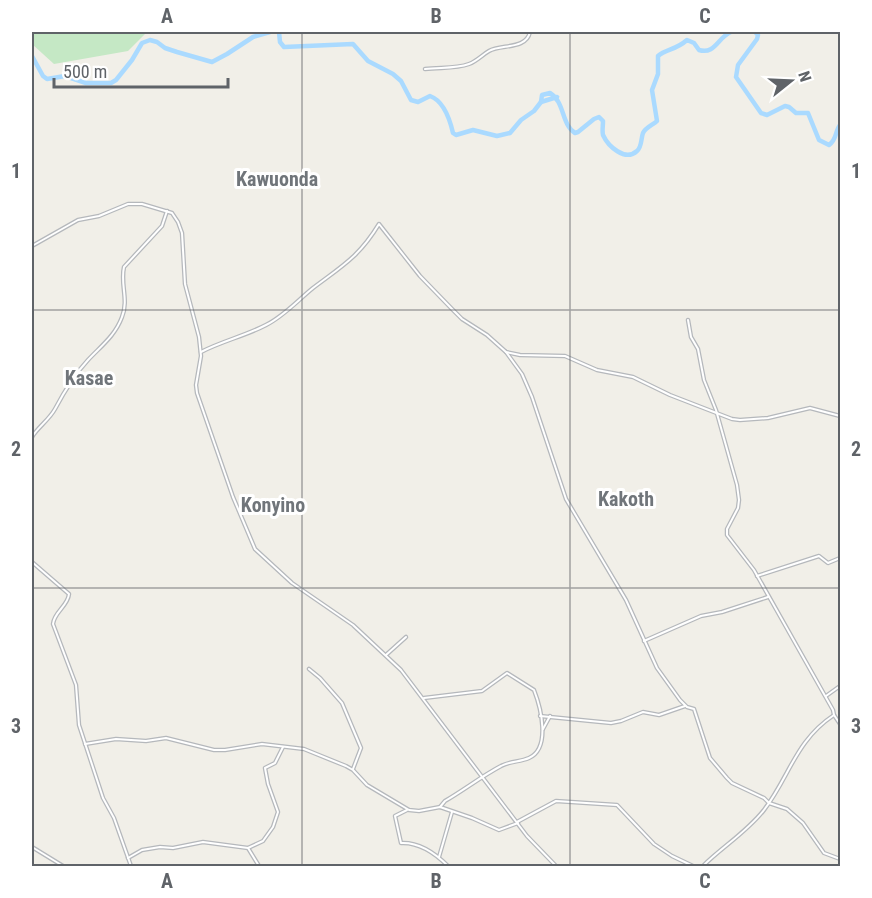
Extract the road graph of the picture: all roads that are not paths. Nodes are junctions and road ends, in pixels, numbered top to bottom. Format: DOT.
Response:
graph roads {
  1 [pos="530,32"];
  2 [pos="425,69"];
  3 [pos="167,211"];
  4 [pos="32,246"];
  5 [pos="688,320"];
  6 [pos="201,352"];
  7 [pos="506,352"];
  8 [pos="717,415"];
  9 [pos="840,416"];
  10 [pos="32,438"];
  11 [pos="840,558"];
  12 [pos="32,562"];
  13 [pos="757,576"];
  14 [pos="769,597"];
  15 [pos="406,637"];
  16 [pos="644,641"];
  17 [pos="386,655"];
  18 [pos="309,669"];
  19 [pos="840,686"];
  20 [pos="825,697"];
  21 [pos="423,698"];
  22 [pos="685,705"];
  23 [pos="834,715"];
  24 [pos="540,716"];
  25 [pos="550,717"];
  26 [pos="840,723"];
  27 [pos="543,729"];
  28 [pos="85,744"];
  29 [pos="283,747"];
  30 [pos="353,770"];
  31 [pos="482,777"];
  32 [pos="769,803"];
  33 [pos="440,807"];
  34 [pos="409,810"];
  35 [pos="452,812"];
  36 [pos="517,822"];
  37 [pos="32,847"];
  38 [pos="248,848"];
  39 [pos="439,857"];
  40 [pos="128,858"];
  41 [pos="840,859"];
  42 [pos="63,867"];
  43 [pos="130,867"];
  44 [pos="259,867"];
  45 [pos="448,867"];
  46 [pos="556,867"];
  47 [pos="693,867"];
  48 [pos="703,867"];
  1 -- 2 [label="street"];
  3 -- 4 [label="street"];
  3 -- 6 [label="street"];
  3 -- 10 [label="street"];
  5 -- 8 [label="street"];
  6 -- 7 [label="street"];
  6 -- 17 [label="street"];
  7 -- 8 [label="street"];
  7 -- 16 [label="street"];
  8 -- 9 [label="street"];
  8 -- 13 [label="street"];
  11 -- 13 [label="street"];
  12 -- 28 [label="street"];
  13 -- 14 [label="street"];
  14 -- 16 [label="street"];
  14 -- 20 [label="street"];
  15 -- 17 [label="street"];
  16 -- 22 [label="street"];
  17 -- 21 [label="street"];
  18 -- 30 [label="street"];
  19 -- 20 [label="street"];
  20 -- 23 [label="street"];
  21 -- 24 [label="street"];
  21 -- 31 [label="street"];
  22 -- 25 [label="street"];
  22 -- 32 [label="street"];
  23 -- 26 [label="street"];
  23 -- 32 [label="street"];
  24 -- 25 [label="street"];
  24 -- 27 [label="street"];
  25 -- 27 [label="street"];
  27 -- 31 [label="street"];
  28 -- 29 [label="street"];
  28 -- 40 [label="street"];
  29 -- 30 [label="street"];
  29 -- 38 [label="street"];
  30 -- 34 [label="street"];
  31 -- 33 [label="street"];
  31 -- 36 [label="street"];
  32 -- 41 [label="street"];
  32 -- 48 [label="street"];
  33 -- 34 [label="street"];
  33 -- 35 [label="street"];
  34 -- 39 [label="street"];
  35 -- 36 [label="street"];
  35 -- 39 [label="street"];
  36 -- 46 [label="street"];
  36 -- 47 [label="street"];
  37 -- 42 [label="street"];
  38 -- 40 [label="street"];
  38 -- 44 [label="street"];
  39 -- 45 [label="street"];
  40 -- 43 [label="street"];
}
